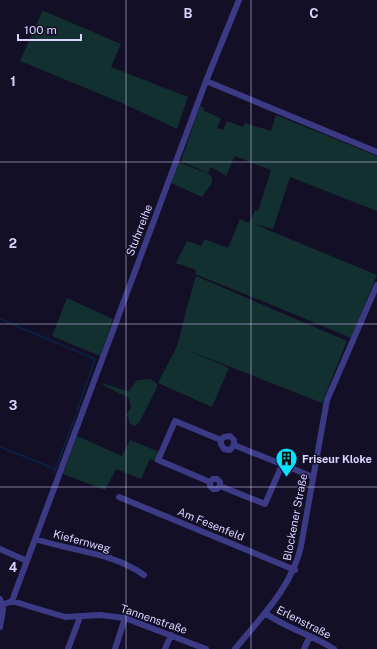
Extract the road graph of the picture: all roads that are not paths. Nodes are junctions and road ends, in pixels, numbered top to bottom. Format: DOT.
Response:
graph roads {
  1 [pos="239,0"];
  2 [pos="206,80"];
  3 [pos="377,152"];
  4 [pos="377,285"];
  5 [pos="221,440"];
  6 [pos="234,445"];
  7 [pos="282,465"];
  8 [pos="313,477"];
  9 [pos="119,497"];
  10 [pos="35,539"];
  11 [pos="0,549"];
  12 [pos="27,561"];
  13 [pos="295,570"];
  14 [pos="144,575"];
  15 [pos="12,601"];
  16 [pos="1,602"];
  17 [pos="265,613"];
  18 [pos="80,617"];
  19 [pos="125,618"];
  20 [pos="0,627"];
  21 [pos="170,635"];
  22 [pos="310,636"];
  23 [pos="68,649"];
  24 [pos="115,649"];
  25 [pos="165,649"];
  26 [pos="206,649"];
  27 [pos="235,649"];
  28 [pos="304,649"];
  29 [pos="334,649"];
  1 -- 2 [label="street, Stuhrreihe"];
  2 -- 3 [label="street"];
  2 -- 10 [label="street, Stuhrreihe"];
  4 -- 8 [label="street, Blockener Straße"];
  5 -- 6 [label="street"];
  5 -- 6 [label="street"];
  5 -- 7 [label="street"];
  6 -- 7 [label="street"];
  7 -- 8 [label="street"];
  8 -- 13 [label="street, Blockener Straße"];
  9 -- 13 [label="street, Am Fesenfeld"];
  10 -- 12 [label="street, Stuhrreihe"];
  10 -- 14 [label="street, Kiefernweg"];
  11 -- 12 [label="street"];
  12 -- 15 [label="street, Stuhrreihe"];
  13 -- 17 [label="street, Blockener Straße"];
  15 -- 16 [label="street"];
  15 -- 18 [label="street, Tannenstraße"];
  16 -- 20 [label="street"];
  17 -- 22 [label="street, Erlenstraße"];
  17 -- 27 [label="street, Blockener Straße"];
  18 -- 19 [label="street, Tannenstraße"];
  18 -- 23 [label="street"];
  19 -- 21 [label="street, Tannenstraße"];
  19 -- 24 [label="street"];
  21 -- 25 [label="street"];
  21 -- 26 [label="street, Tannenstraße"];
  22 -- 28 [label="street"];
  22 -- 29 [label="street, Erlenstraße"];
}
